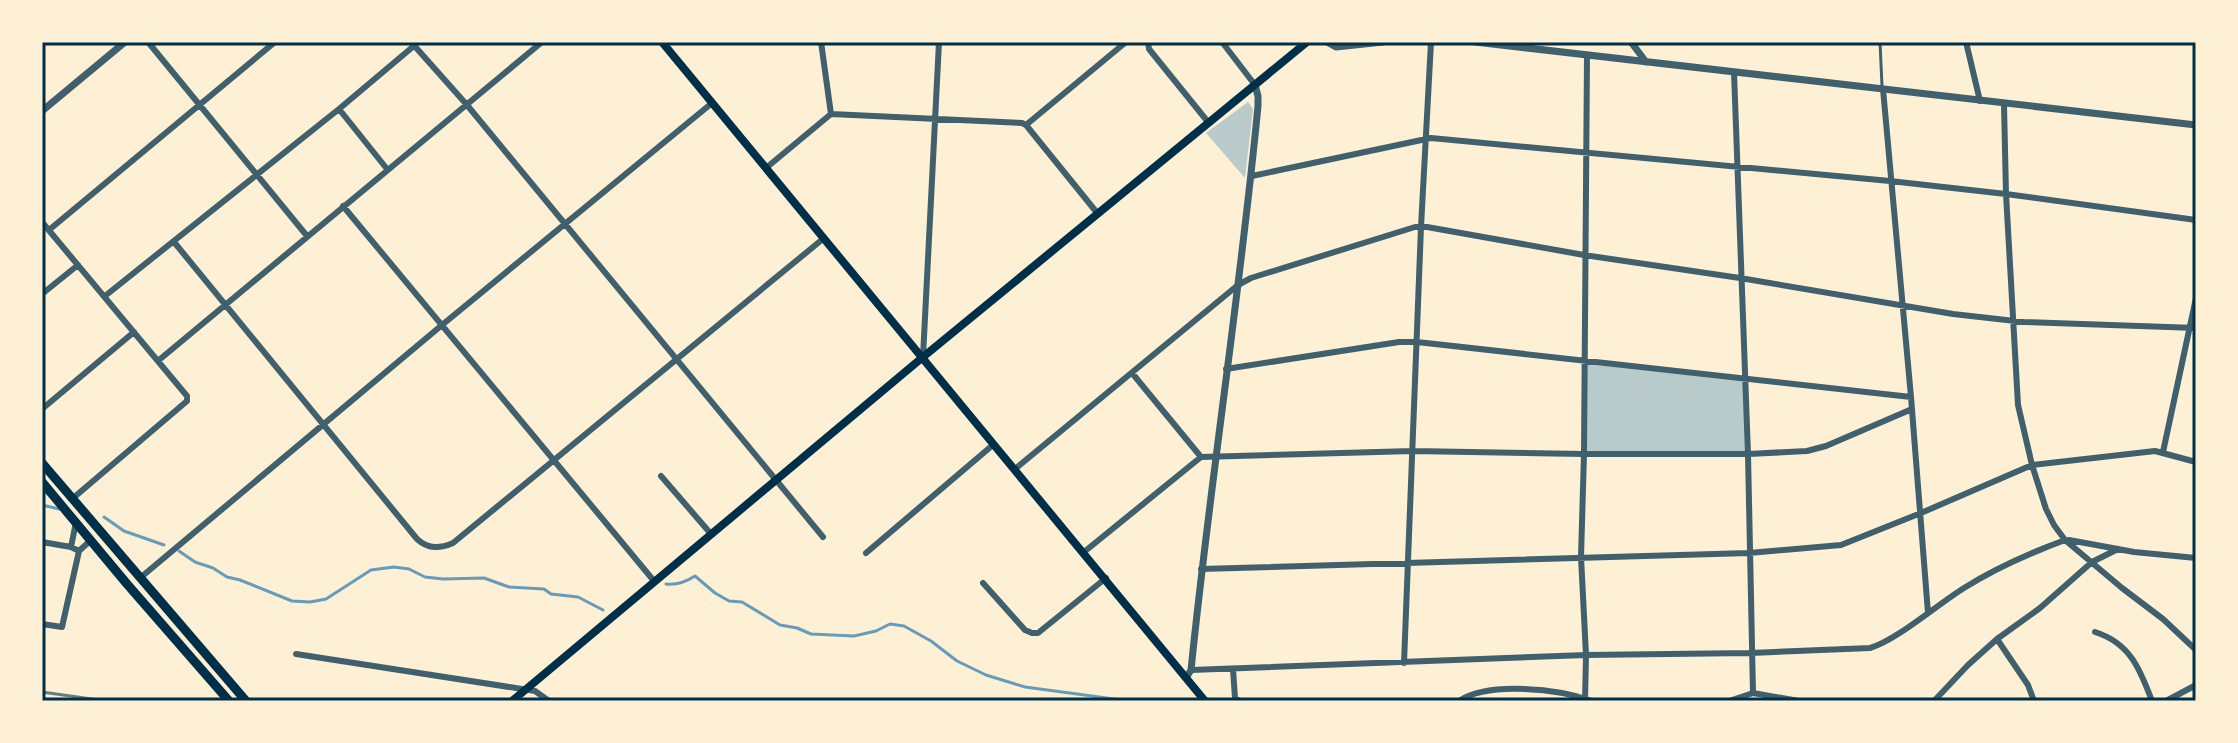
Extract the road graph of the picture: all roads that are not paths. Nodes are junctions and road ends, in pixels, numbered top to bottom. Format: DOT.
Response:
graph roads {
  1 [pos="148,42"];
  2 [pos="275,42"];
  3 [pos="542,42"];
  4 [pos="662,42"];
  5 [pos="821,42"];
  6 [pos="939,42"];
  7 [pos="1126,42"];
  8 [pos="1148,42"];
  9 [pos="1222,42"];
  10 [pos="1307,42"];
  11 [pos="1327,42"];
  12 [pos="1383,42"];
  13 [pos="1431,42"];
  14 [pos="1475,42"];
  15 [pos="1631,42"];
  16 [pos="1880,42"];
  17 [pos="1966,42"];
  18 [pos="120,43"];
  19 [pos="413,44"];
  20 [pos="1587,56"];
  21 [pos="1646,62"];
  22 [pos="1734,72"];
  23 [pos="1255,85"];
  24 [pos="1883,89"];
  25 [pos="1980,101"];
  26 [pos="712,103"];
  27 [pos="199,104"];
  28 [pos="467,105"];
  29 [pos="2004,105"];
  30 [pos="339,109"];
  31 [pos="42,111"];
  32 [pos="831,114"];
  33 [pos="934,119"];
  34 [pos="1208,122"];
  35 [pos="1026,125"];
  36 [pos="2196,125"];
  37 [pos="1426,138"];
  38 [pos="1586,153"];
  39 [pos="1737,166"];
  40 [pos="766,168"];
  41 [pos="387,169"];
  42 [pos="257,174"];
  43 [pos="1252,176"];
  44 [pos="1890,181"];
  45 [pos="2006,194"];
  46 [pos="343,206"];
  47 [pos="1098,214"];
  48 [pos="2196,220"];
  49 [pos="42,222"];
  50 [pos="566,225"];
  51 [pos="1421,227"];
  52 [pos="49,230"];
  53 [pos="307,236"];
  54 [pos="824,238"];
  55 [pos="174,242"];
  56 [pos="1584,255"];
  57 [pos="78,265"];
  58 [pos="1740,278"];
  59 [pos="1238,285"];
  60 [pos="42,294"];
  61 [pos="105,296"];
  62 [pos="2196,298"];
  63 [pos="224,305"];
  64 [pos="1903,306"];
  65 [pos="2014,321"];
  66 [pos="442,325"];
  67 [pos="2194,328"];
  68 [pos="134,332"];
  69 [pos="1417,342"];
  70 [pos="923,357"];
  71 [pos="676,359"];
  72 [pos="159,360"];
  73 [pos="1584,361"];
  74 [pos="1226,369"];
  75 [pos="1132,373"];
  76 [pos="1745,380"];
  77 [pos="1911,397"];
  78 [pos="42,409"];
  79 [pos="1912,409"];
  80 [pos="322,425"];
  81 [pos="994,444"];
  82 [pos="1413,451"];
  83 [pos="2163,452"];
  84 [pos="1584,454"];
  85 [pos="1748,454"];
  86 [pos="1216,455"];
  87 [pos="1201,457"];
  88 [pos="554,459"];
  89 [pos="2196,462"];
  90 [pos="42,463"];
  91 [pos="2032,465"];
  92 [pos="1015,469"];
  93 [pos="661,476"];
  94 [pos="776,480"];
  95 [pos="42,482"];
  96 [pos="72,499"];
  97 [pos="1921,513"];
  98 [pos="76,522"];
  99 [pos="711,534"];
  100 [pos="823,537"];
  101 [pos="91,540"];
  102 [pos="2065,540"];
  103 [pos="42,542"];
  104 [pos="71,547"];
  105 [pos="2118,549"];
  106 [pos="79,551"];
  107 [pos="1084,552"];
  108 [pos="866,553"];
  109 [pos="1749,553"];
  110 [pos="1581,557"];
  111 [pos="2196,558"];
  112 [pos="1408,562"];
  113 [pos="2092,562"];
  114 [pos="1201,569"];
  115 [pos="140,578"];
  116 [pos="1106,578"];
  117 [pos="654,581"];
  118 [pos="983,583"];
  119 [pos="1928,613"];
  120 [pos="42,624"];
  121 [pos="2095,632"];
  122 [pos="1997,639"];
  123 [pos="2196,650"];
  124 [pos="1751,653"];
  125 [pos="296,654"];
  126 [pos="1586,655"];
  127 [pos="1404,663"];
  128 [pos="1233,669"];
  129 [pos="1189,674"];
  130 [pos="2196,685"];
  131 [pos="524,690"];
  132 [pos="1753,693"];
  133 [pos="1587,700"];
  134 [pos="229,701"];
  135 [pos="246,701"];
  136 [pos="512,701"];
  137 [pos="549,701"];
  138 [pos="1205,701"];
  139 [pos="1240,701"];
  140 [pos="1459,701"];
  141 [pos="1729,701"];
  142 [pos="1799,701"];
  143 [pos="1934,701"];
  144 [pos="2034,701"];
  145 [pos="2152,701"];
  146 [pos="2166,701"];
  1 -- 27 [label="street"];
  2 -- 27 [label="street"];
  3 -- 28 [label="street"];
  4 -- 26 [label="main road"];
  5 -- 32 [label="street"];
  6 -- 33 [label="street"];
  7 -- 35 [label="street"];
  8 -- 34 [label="street"];
  9 -- 23 [label="street"];
  10 -- 23 [label="main road"];
  11 -- 12 [label="street"];
  13 -- 37 [label="street"];
  14 -- 20 [label="street"];
  15 -- 21 [label="street"];
  16 -- 24 [label="lane"];
  17 -- 25 [label="street"];
  18 -- 31 [label="street"];
  19 -- 28 [label="street"];
  19 -- 30 [label="street"];
  20 -- 21 [label="street"];
  20 -- 38 [label="street"];
  21 -- 22 [label="street"];
  22 -- 24 [label="street"];
  22 -- 39 [label="street"];
  23 -- 34 [label="main road"];
  23 -- 43 [label="street"];
  24 -- 25 [label="street"];
  24 -- 44 [label="street"];
  25 -- 29 [label="street"];
  26 -- 40 [label="main road"];
  26 -- 50 [label="street"];
  27 -- 42 [label="street"];
  27 -- 52 [label="street"];
  28 -- 41 [label="street"];
  28 -- 50 [label="street"];
  29 -- 36 [label="street"];
  29 -- 45 [label="street"];
  30 -- 41 [label="street"];
  30 -- 42 [label="street"];
  32 -- 33 [label="street"];
  32 -- 40 [label="street"];
  33 -- 35 [label="street"];
  33 -- 70 [label="street"];
  34 -- 47 [label="main road"];
  35 -- 47 [label="street"];
  37 -- 38 [label="street"];
  37 -- 43 [label="street"];
  37 -- 51 [label="street"];
  38 -- 39 [label="street"];
  38 -- 56 [label="street"];
  39 -- 44 [label="street"];
  39 -- 58 [label="street"];
  40 -- 54 [label="main road"];
  41 -- 46 [label="street"];
  42 -- 53 [label="street"];
  42 -- 55 [label="street"];
  43 -- 59 [label="street"];
  44 -- 45 [label="street"];
  44 -- 64 [label="street"];
  45 -- 48 [label="street"];
  45 -- 65 [label="street"];
  46 -- 53 [label="street"];
  46 -- 66 [label="street"];
  47 -- 70 [label="main road"];
  49 -- 52 [label="street"];
  50 -- 66 [label="street"];
  50 -- 71 [label="street"];
  51 -- 56 [label="street"];
  51 -- 59 [label="street"];
  51 -- 69 [label="street"];
  52 -- 57 [label="street"];
  53 -- 63 [label="street"];
  54 -- 70 [label="main road"];
  54 -- 71 [label="street"];
  55 -- 61 [label="street"];
  55 -- 63 [label="street"];
  56 -- 58 [label="street"];
  56 -- 73 [label="street"];
  57 -- 60 [label="street"];
  57 -- 61 [label="street"];
  58 -- 64 [label="street"];
  58 -- 76 [label="street"];
  59 -- 74 [label="street"];
  59 -- 75 [label="street"];
  61 -- 68 [label="street"];
  62 -- 67 [label="street"];
  63 -- 72 [label="street"];
  63 -- 80 [label="street"];
  64 -- 65 [label="street"];
  64 -- 77 [label="street"];
  65 -- 67 [label="street"];
  65 -- 91 [label="street"];
  66 -- 80 [label="street"];
  66 -- 88 [label="street"];
  67 -- 83 [label="street"];
  68 -- 72 [label="street"];
  68 -- 78 [label="street"];
  69 -- 73 [label="street"];
  69 -- 74 [label="street"];
  69 -- 82 [label="street"];
  70 -- 81 [label="main road"];
  70 -- 94 [label="main road"];
  71 -- 88 [label="street"];
  71 -- 94 [label="street"];
  72 -- 96 [label="street"];
  73 -- 76 [label="street"];
  73 -- 84 [label="street"];
  74 -- 86 [label="street"];
  75 -- 87 [label="street"];
  75 -- 92 [label="street"];
  76 -- 77 [label="street"];
  76 -- 85 [label="street"];
  77 -- 79 [label="street"];
  79 -- 85 [label="street"];
  79 -- 97 [label="street"];
  80 -- 88 [label="street"];
  80 -- 115 [label="street"];
  81 -- 92 [label="main road"];
  81 -- 108 [label="street"];
  82 -- 84 [label="street"];
  82 -- 86 [label="street"];
  82 -- 112 [label="street"];
  83 -- 89 [label="street"];
  83 -- 91 [label="street"];
  84 -- 85 [label="street"];
  84 -- 110 [label="street"];
  85 -- 109 [label="street"];
  86 -- 87 [label="street"];
  86 -- 114 [label="street"];
  87 -- 107 [label="street"];
  88 -- 117 [label="street"];
  90 -- 96 [label="main road"];
  91 -- 97 [label="street"];
  91 -- 102 [label="street"];
  92 -- 107 [label="main road"];
  93 -- 99 [label="street"];
  94 -- 99 [label="main road"];
  94 -- 100 [label="street"];
  95 -- 98 [label="main road"];
  96 -- 115 [label="main road"];
  97 -- 109 [label="street"];
  97 -- 119 [label="street"];
  98 -- 101 [label="main road"];
  98 -- 104 [label="street"];
  99 -- 117 [label="main road"];
  101 -- 106 [label="street"];
  101 -- 134 [label="main road"];
  102 -- 105 [label="street"];
  102 -- 113 [label="street"];
  102 -- 119 [label="street"];
  103 -- 104 [label="street"];
  104 -- 106 [label="street"];
  105 -- 111 [label="street"];
  105 -- 113 [label="street"];
  106 -- 120 [label="street"];
  107 -- 116 [label="main road"];
  109 -- 110 [label="street"];
  109 -- 124 [label="street"];
  110 -- 112 [label="street"];
  110 -- 126 [label="street"];
  112 -- 114 [label="street"];
  112 -- 127 [label="street"];
  113 -- 122 [label="street"];
  113 -- 123 [label="street"];
  114 -- 129 [label="street"];
  115 -- 135 [label="main road"];
  116 -- 118 [label="street"];
  116 -- 129 [label="main road"];
  117 -- 131 [label="main road"];
  119 -- 124 [label="street"];
  121 -- 145 [label="street"];
  122 -- 143 [label="street"];
  122 -- 144 [label="street"];
  124 -- 126 [label="street"];
  124 -- 132 [label="street"];
  125 -- 131 [label="street"];
  126 -- 127 [label="street"];
  126 -- 133 [label="street"];
  127 -- 128 [label="street"];
  128 -- 129 [label="street"];
  128 -- 139 [label="street"];
  129 -- 138 [label="main road"];
  130 -- 146 [label="street"];
  131 -- 136 [label="main road"];
  131 -- 137 [label="street"];
  132 -- 141 [label="street"];
  132 -- 142 [label="street"];
  133 -- 140 [label="street"];
}
